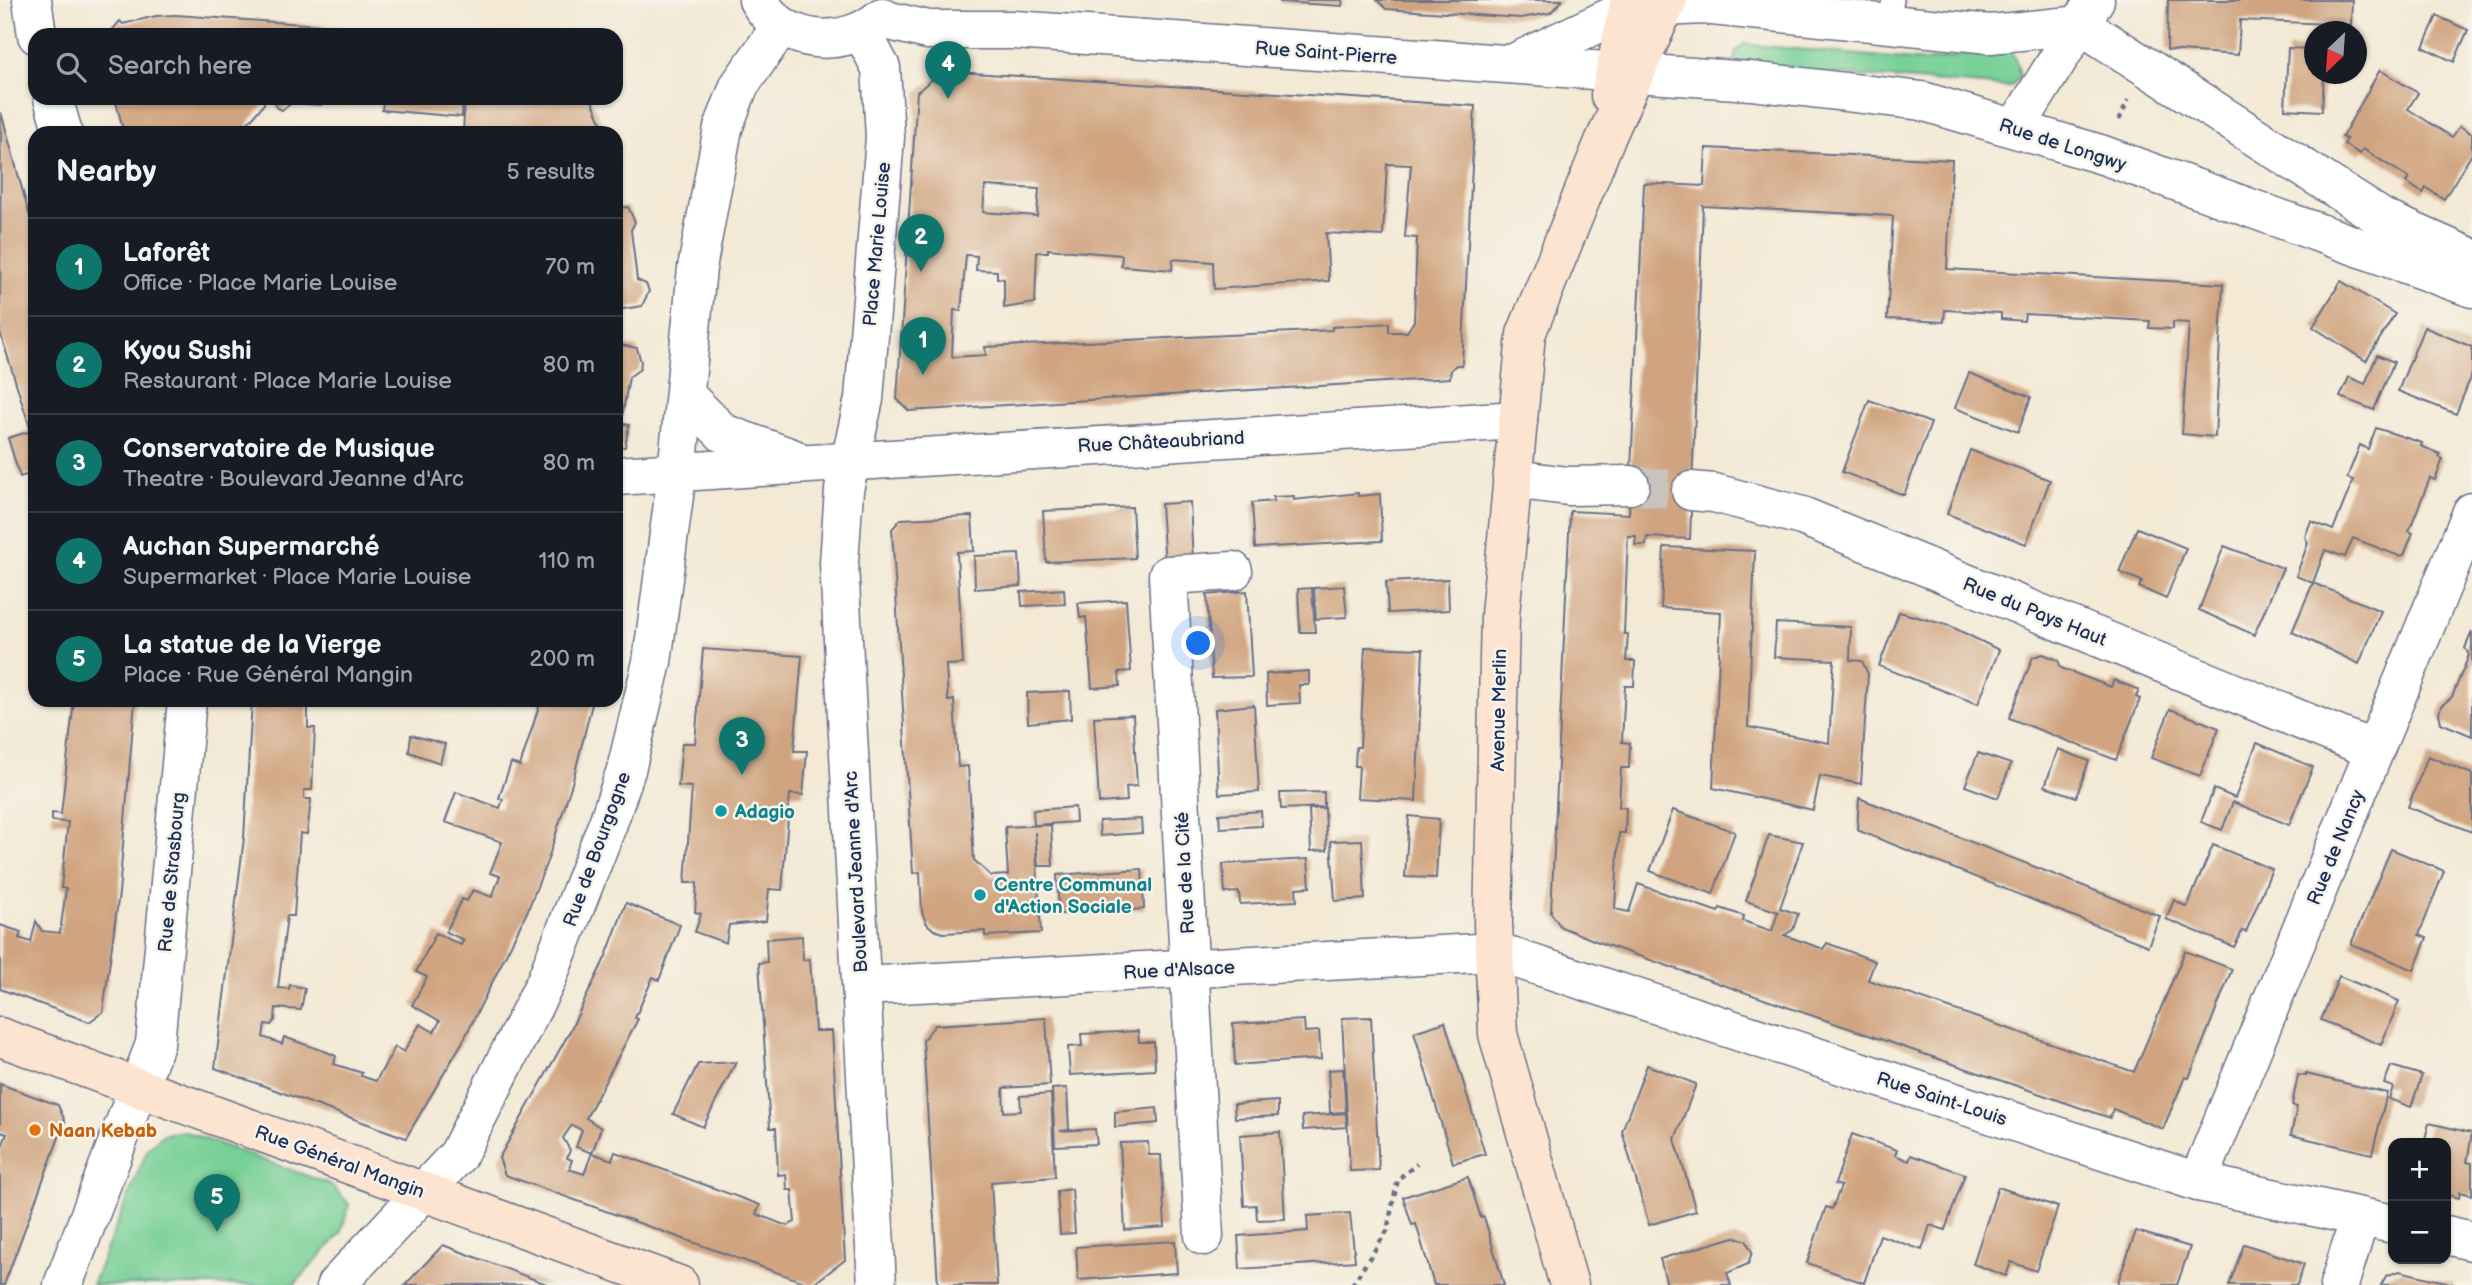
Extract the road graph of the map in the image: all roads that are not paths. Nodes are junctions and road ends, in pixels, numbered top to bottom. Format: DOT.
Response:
graph roads {
  1 [pos="32,0"];
  2 [pos="936,0"];
  3 [pos="1845,0"];
  4 [pos="1892,2"];
  5 [pos="1649,10"];
  6 [pos="769,13"];
  7 [pos="2088,13"];
  8 [pos="880,17"];
  9 [pos="36,28"];
  10 [pos="1014,30"];
  11 [pos="1990,34"];
  12 [pos="1510,65"];
  13 [pos="1625,73"];
  14 [pos="55,105"];
  15 [pos="61,126"];
  16 [pos="2016,127"];
  17 [pos="2472,258"];
  18 [pos="2472,288"];
  19 [pos="685,395"];
  20 [pos="1518,421"];
  21 [pos="852,459"];
  22 [pos="804,462"];
  23 [pos="677,473"];
  24 [pos="623,476"];
  25 [pos="1513,479"];
  26 [pos="1630,485"];
  27 [pos="1691,491"];
  28 [pos="2472,512"];
  29 [pos="1233,571"];
  30 [pos="186,707"];
  31 [pos="2374,750"];
  32 [pos="1496,952"];
  33 [pos="1189,969"];
  34 [pos="862,986"];
  35 [pos="0,1037"];
  36 [pos="139,1088"];
  37 [pos="2198,1182"];
  38 [pos="424,1192"];
  39 [pos="2377,1221"];
  40 [pos="1204,1236"];
  41 [pos="2451,1237"];
  42 [pos="2472,1241"];
  43 [pos="63,1285"];
  44 [pos="336,1285"];
  45 [pos="679,1285"];
  46 [pos="877,1285"];
  47 [pos="1569,1285"];
  48 [pos="2339,1285"];
  1 -- 9 [label="street"];
  2 -- 10 [label="street, Rue Saint-Pierre"];
  3 -- 4 [label="street"];
  4 -- 11 [label="street"];
  5 -- 11 [label="street"];
  5 -- 12 [label="street"];
  5 -- 13 [label="street, Avenue Merlin"];
  6 -- 8 [label="street"];
  6 -- 19 [label="street"];
  7 -- 11 [label="street"];
  7 -- 16 [label="street"];
  7 -- 17 [label="street"];
  8 -- 10 [label="street, Rue Saint-Pierre"];
  8 -- 21 [label="street, Place Marie Louise"];
  10 -- 12 [label="street, Rue Saint-Pierre"];
  12 -- 13 [label="street, Rue Saint-Pierre"];
  13 -- 16 [label="street, Rue de Longwy"];
  13 -- 20 [label="street, Avenue Merlin"];
  14 -- 15 [label="street"];
  16 -- 18 [label="street, Rue de Longwy"];
  19 -- 22 [label="street"];
  19 -- 23 [label="street"];
  20 -- 21 [label="street, Rue Châteaubriand"];
  20 -- 25 [label="street, Avenue Merlin"];
  21 -- 22 [label="street, Rue Châteaubriand"];
  21 -- 34 [label="street, Boulevard Jeanne d'Arc"];
  22 -- 23 [label="street"];
  23 -- 24 [label="street"];
  23 -- 38 [label="street, Rue de Bourgogne"];
  25 -- 26 [label="street"];
  25 -- 32 [label="street, Avenue Merlin"];
  27 -- 31 [label="street, Rue du Pays Haut"];
  28 -- 31 [label="street, Rue de Nancy"];
  29 -- 33 [label="street, Rue de la Cité"];
  30 -- 36 [label="street, Rue de Strasbourg"];
  31 -- 37 [label="street, Rue de Nancy"];
  32 -- 33 [label="street, Rue d'Alsace"];
  32 -- 37 [label="street, Rue Saint-Louis"];
  32 -- 47 [label="street, Avenue Merlin"];
  33 -- 34 [label="street, Rue d'Alsace"];
  33 -- 40 [label="street, Rue de la Cité"];
  34 -- 46 [label="street, Boulevard Jeanne d'Arc"];
  35 -- 36 [label="street, Rue Général Mangin"];
  36 -- 38 [label="street, Rue Général Mangin"];
  36 -- 43 [label="street, Rue de Strasbourg"];
  37 -- 39 [label="street, Rue Saint-Louis"];
  38 -- 44 [label="street, Rue de Bourgogne"];
  38 -- 45 [label="street, Rue Général Mangin"];
  39 -- 48 [label="street"];
  41 -- 42 [label="street"];
}
